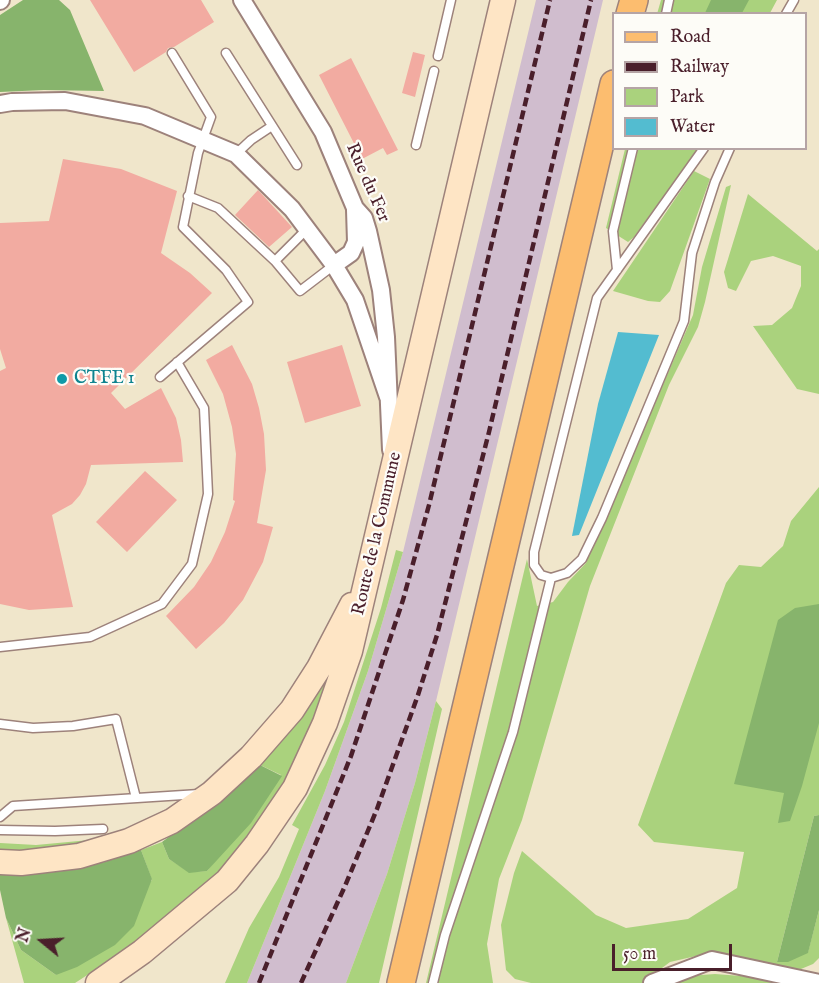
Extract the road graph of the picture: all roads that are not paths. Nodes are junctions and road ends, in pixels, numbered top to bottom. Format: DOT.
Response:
graph roads {
  1 [pos="242,0"];
  2 [pos="451,0"];
  3 [pos="503,0"];
  4 [pos="172,53"];
  5 [pos="226,53"];
  6 [pos="438,56"];
  7 [pos="434,71"];
  8 [pos="612,92"];
  9 [pos="0,104"];
  10 [pos="272,126"];
  11 [pos="204,140"];
  12 [pos="416,145"];
  13 [pos="633,150"];
  14 [pos="703,150"];
  15 [pos="728,150"];
  16 [pos="236,154"];
  17 [pos="297,165"];
  18 [pos="188,196"];
  19 [pos="355,208"];
  20 [pos="308,228"];
  21 [pos="275,261"];
  22 [pos="334,265"];
  23 [pos="617,270"];
  24 [pos="177,362"];
  25 [pos="160,377"];
  26 [pos="388,397"];
  27 [pos="392,475"];
  28 [pos="368,573"];
  29 [pos="551,578"];
  30 [pos="0,647"];
  31 [pos="0,724"];
  32 [pos="212,793"];
  33 [pos="136,798"];
  34 [pos="0,817"];
  35 [pos="0,830"];
  36 [pos="103,830"];
  37 [pos="0,861"];
  38 [pos="98,983"];
  39 [pos="401,983"];
  40 [pos="433,983"];
  41 [pos="652,983"];
  42 [pos="819,983"];
  1 -- 19 [label="street, Rue du Fer"];
  2 -- 6 [label="lane"];
  3 -- 27 [label="main road, Route de la Commune"];
  4 -- 11 [label="lane"];
  5 -- 10 [label="lane"];
  7 -- 12 [label="lane"];
  8 -- 39 [label="main road"];
  9 -- 11 [label="street"];
  10 -- 16 [label="lane"];
  10 -- 17 [label="lane"];
  11 -- 16 [label="street"];
  11 -- 18 [label="lane"];
  13 -- 23 [label="lane"];
  14 -- 23 [label="lane"];
  15 -- 29 [label="lane"];
  16 -- 20 [label="street"];
  18 -- 21 [label="lane"];
  18 -- 24 [label="lane"];
  19 -- 22 [label="street"];
  19 -- 26 [label="street, Rue du Fer"];
  20 -- 21 [label="lane"];
  20 -- 22 [label="street"];
  21 -- 22 [label="lane"];
  22 -- 26 [label="street"];
  23 -- 29 [label="lane"];
  24 -- 25 [label="lane"];
  24 -- 30 [label="lane"];
  26 -- 27 [label="street, Rue du Fer"];
  27 -- 28 [label="main road, Route de la Commune"];
  28 -- 32 [label="main road"];
  28 -- 38 [label="main road, Route de la Commune"];
  29 -- 40 [label="lane"];
  31 -- 33 [label="lane"];
  32 -- 33 [label="lane"];
  32 -- 37 [label="main road"];
  33 -- 34 [label="lane"];
  35 -- 36 [label="lane"];
  41 -- 42 [label="street"];
}
